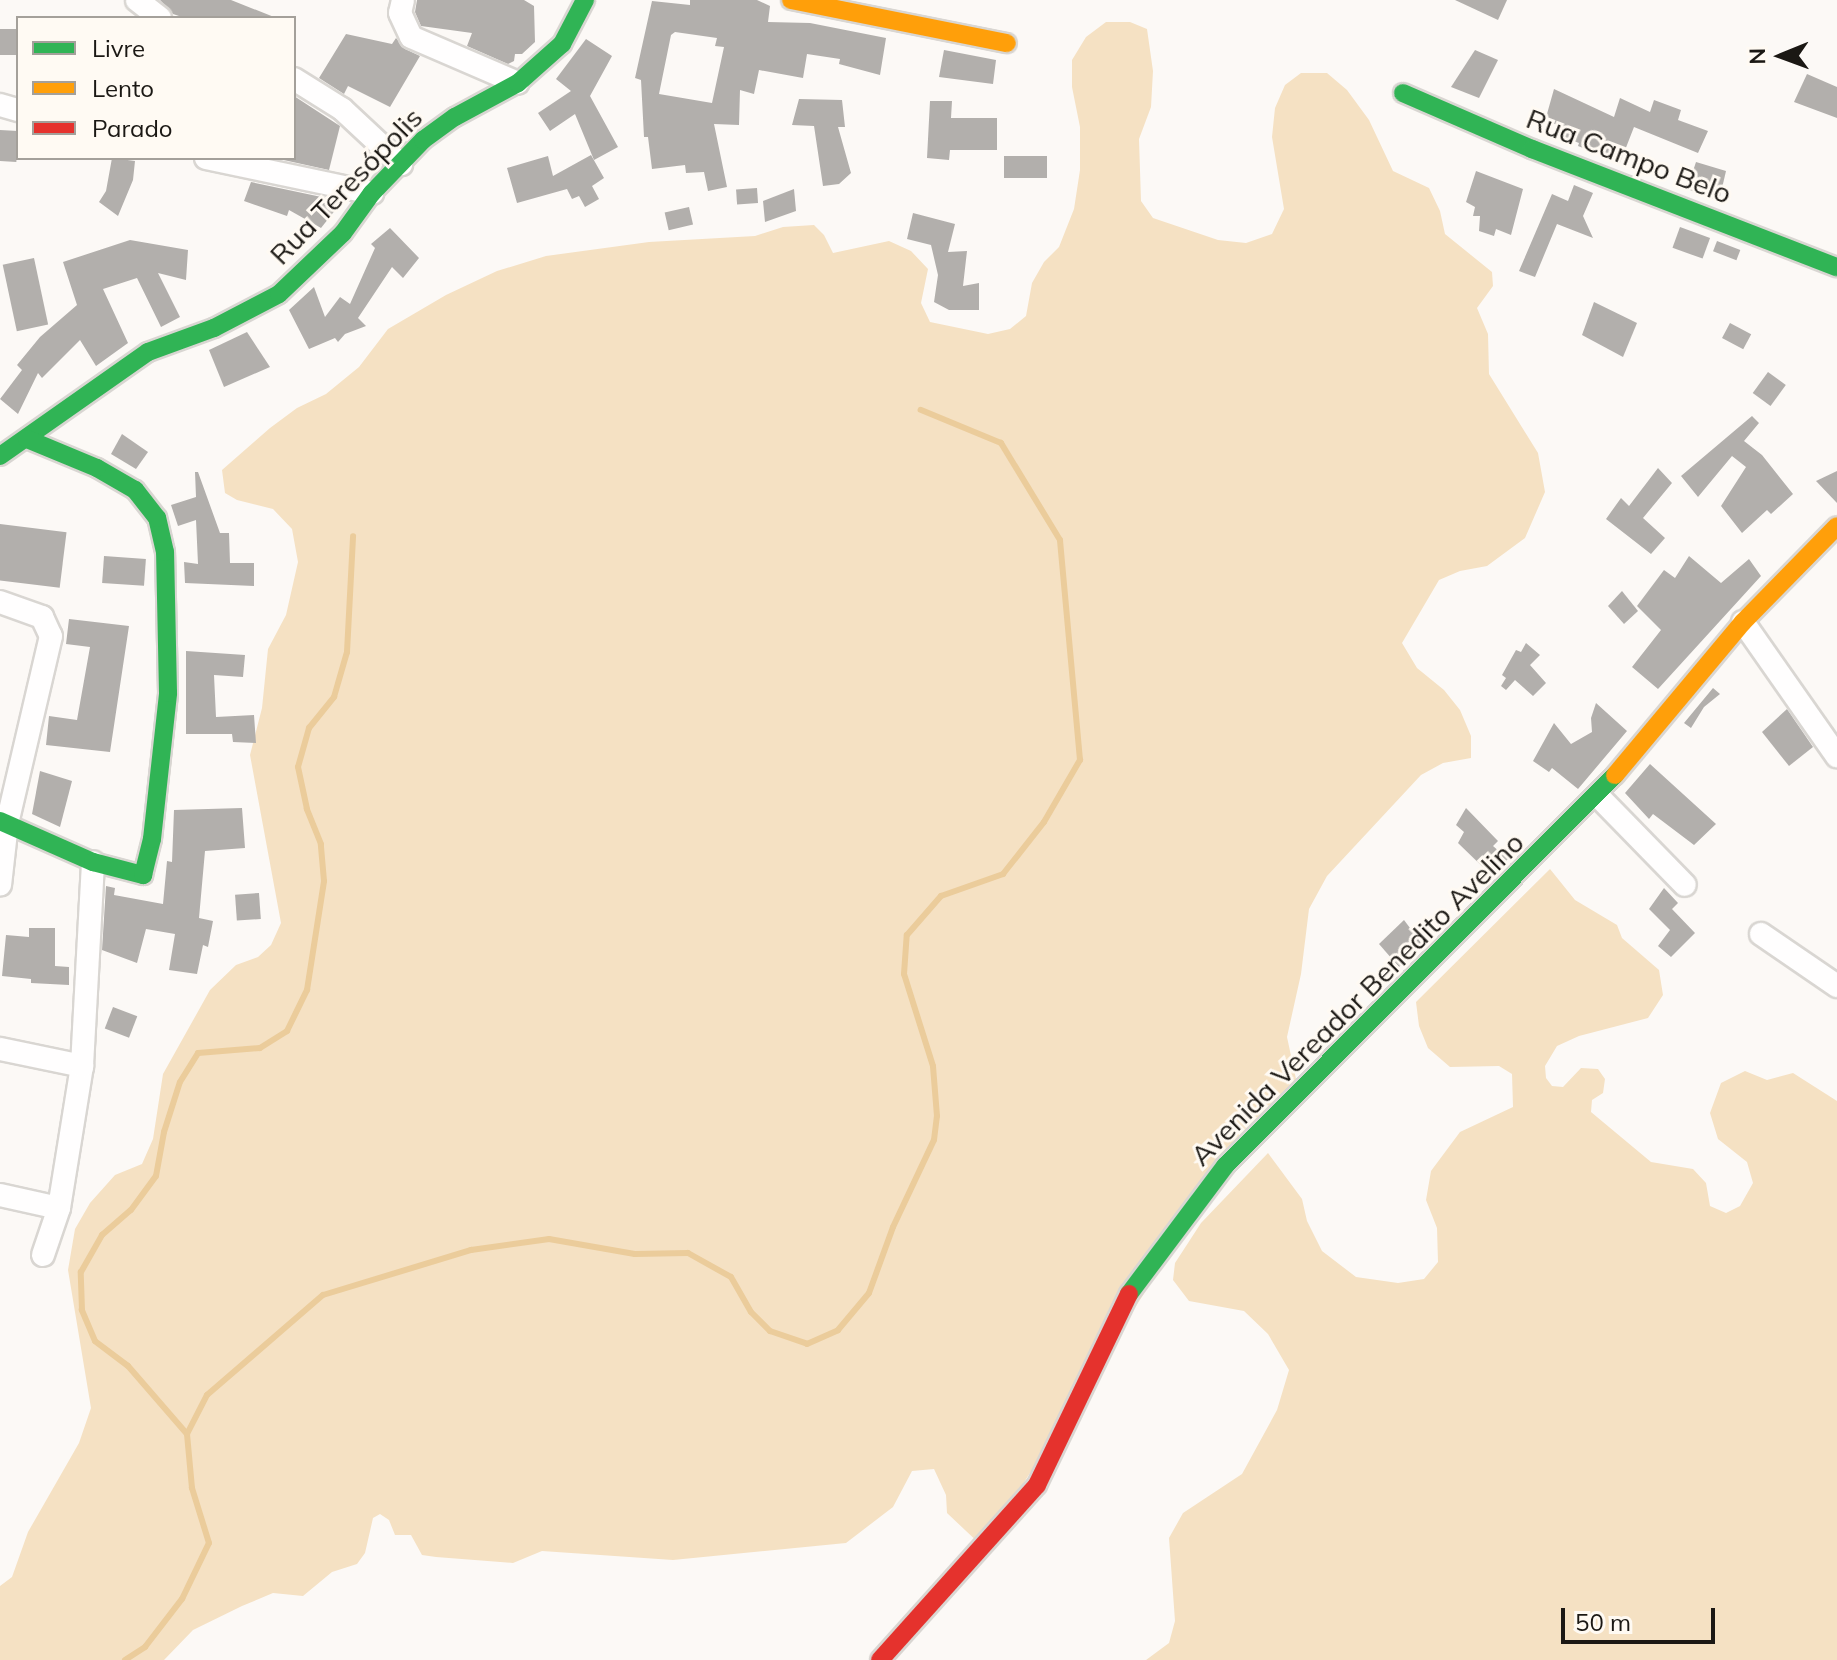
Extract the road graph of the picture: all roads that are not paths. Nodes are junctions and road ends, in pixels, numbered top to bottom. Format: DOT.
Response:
graph roads {
  1 [pos="137,0"];
  2 [pos="403,0"];
  3 [pos="585,0"];
  4 [pos="791,0"];
  5 [pos="891,8"];
  6 [pos="157,16"];
  7 [pos="1007,43"];
  8 [pos="296,80"];
  9 [pos="518,83"];
  10 [pos="1403,93"];
  11 [pos="215,160"];
  12 [pos="401,164"];
  13 [pos="372,193"];
  14 [pos="1837,267"];
  15 [pos="27,439"];
  16 [pos="0,455"];
  17 [pos="1837,526"];
  18 [pos="0,602"];
  19 [pos="1743,622"];
  20 [pos="1837,756"];
  21 [pos="1598,796"];
  22 [pos="3,822"];
  23 [pos="93,862"];
  24 [pos="0,885"];
  25 [pos="1685,885"];
  26 [pos="1761,934"];
  27 [pos="1837,986"];
  28 [pos="0,1049"];
  29 [pos="82,1066"];
  30 [pos="0,1195"];
  31 [pos="59,1208"];
  32 [pos="43,1255"];
  33 [pos="880,1660"];
  1 -- 6 [label="street"];
  2 -- 9 [label="street"];
  3 -- 9 [label="street, Rua Teresópolis"];
  4 -- 5 [label="street"];
  5 -- 7 [label="street"];
  8 -- 12 [label="street"];
  9 -- 12 [label="street, Rua Teresópolis"];
  10 -- 14 [label="street, Rua Campo Belo"];
  11 -- 13 [label="street"];
  12 -- 13 [label="street, Rua Teresópolis"];
  13 -- 15 [label="street, Rua Teresópolis"];
  15 -- 16 [label="street, Rua Teresópolis"];
  15 -- 23 [label="street"];
  17 -- 19 [label="street, Avenida Vereador Benedito Avelino"];
  18 -- 22 [label="street"];
  19 -- 20 [label="street"];
  19 -- 21 [label="street, Avenida Vereador Benedito Avelino"];
  21 -- 25 [label="street"];
  21 -- 33 [label="street, Avenida Vereador Benedito Avelino"];
  22 -- 23 [label="street"];
  22 -- 24 [label="street"];
  23 -- 29 [label="street"];
  26 -- 27 [label="street"];
  28 -- 29 [label="street"];
  29 -- 31 [label="street"];
  30 -- 31 [label="street"];
  31 -- 32 [label="street"];
}
